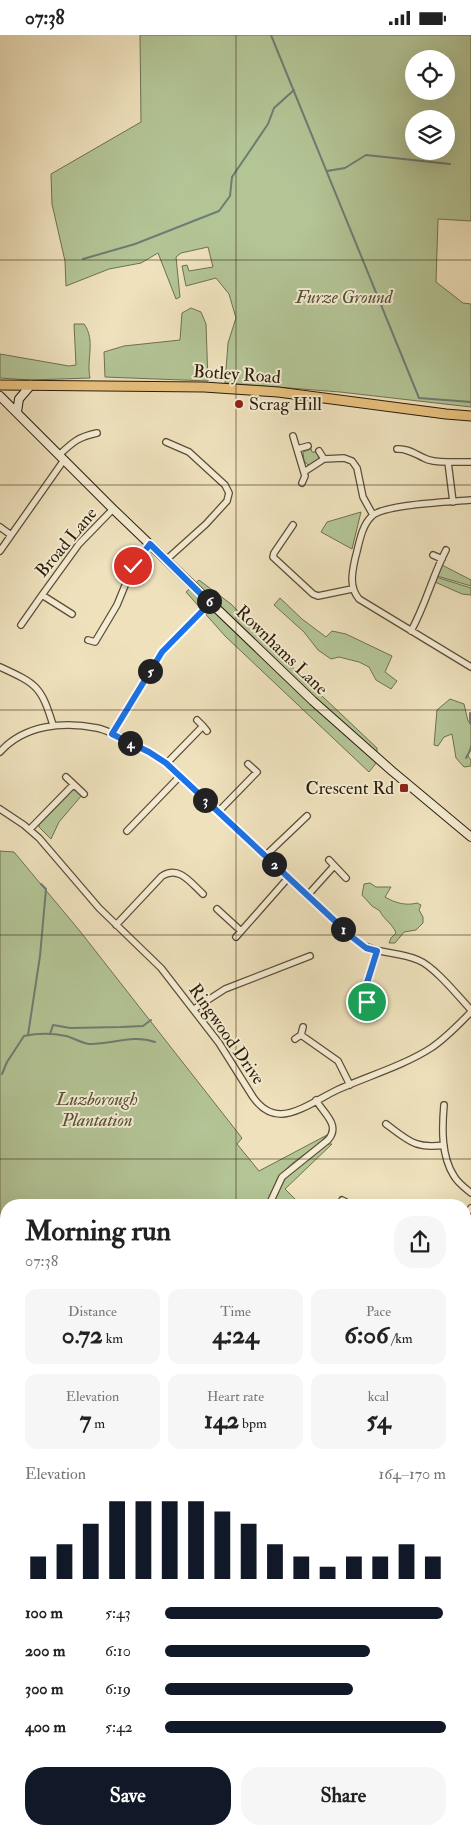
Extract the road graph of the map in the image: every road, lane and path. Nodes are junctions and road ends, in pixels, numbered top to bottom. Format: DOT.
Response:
graph roads {
  1 [pos="0,385"];
  2 [pos="31,385"];
  3 [pos="0,396"];
  4 [pos="17,412"];
  5 [pos="471,415"];
  6 [pos="97,433"];
  7 [pos="293,436"];
  8 [pos="166,442"];
  9 [pos="308,446"];
  10 [pos="297,449"];
  11 [pos="397,449"];
  12 [pos="319,451"];
  13 [pos="62,457"];
  14 [pos="324,459"];
  15 [pos="448,462"];
  16 [pos="471,462"];
  17 [pos="304,472"];
  18 [pos="302,483"];
  19 [pos="471,501"];
  20 [pos="453,502"];
  21 [pos="113,509"];
  22 [pos="373,515"];
  23 [pos="293,525"];
  24 [pos="0,527"];
  25 [pos="11,535"];
  26 [pos="150,544"];
  27 [pos="446,550"];
  28 [pos="0,551"];
  29 [pos="433,555"];
  30 [pos="442,559"];
  31 [pos="166,560"];
  32 [pos="352,589"];
  33 [pos="42,595"];
  34 [pos="210,603"];
  35 [pos="72,614"];
  36 [pos="21,625"];
  37 [pos="411,631"];
  38 [pos="88,640"];
  39 [pos="0,664"];
  40 [pos="471,667"];
  41 [pos="197,720"];
  42 [pos="53,725"];
  43 [pos="112,734"];
  44 [pos="0,752"];
  45 [pos="166,763"];
  46 [pos="248,764"];
  47 [pos="180,776"];
  48 [pos="66,777"];
  49 [pos="73,785"];
  50 [pos="84,794"];
  51 [pos="0,809"];
  52 [pos="218,812"];
  53 [pos="307,816"];
  54 [pos="30,829"];
  55 [pos="127,831"];
  56 [pos="471,837"];
  57 [pos="265,856"];
  58 [pos="329,860"];
  59 [pos="334,866"];
  60 [pos="288,878"];
  61 [pos="346,878"];
  62 [pos="196,887"];
  63 [pos="191,893"];
  64 [pos="203,894"];
  65 [pos="307,896"];
  66 [pos="217,909"];
  67 [pos="116,925"];
  68 [pos="241,931"];
  69 [pos="236,937"];
  70 [pos="377,951"];
  71 [pos="310,956"];
  72 [pos="194,1009"];
  73 [pos="471,1011"];
  74 [pos="375,1017"];
  75 [pos="303,1027"];
  76 [pos="301,1035"];
  77 [pos="295,1039"];
  78 [pos="350,1085"];
  79 [pos="316,1101"];
  80 [pos="444,1105"];
  81 [pos="386,1124"];
  82 [pos="402,1126"];
  83 [pos="397,1132"];
  84 [pos="444,1145"];
  85 [pos="471,1193"];
  86 [pos="272,1199"];
  1 -- 2 [label="main road, Botley Road"];
  2 -- 4 [label="street"];
  2 -- 5 [label="main road, Botley Road"];
  3 -- 4 [label="street, Rownhams Lane"];
  4 -- 13 [label="street, Rownhams Lane"];
  6 -- 13 [label="street"];
  7 -- 10 [label="street"];
  8 -- 31 [label="street"];
  9 -- 10 [label="street"];
  10 -- 17 [label="street"];
  11 -- 15 [label="street"];
  12 -- 14 [label="street"];
  13 -- 21 [label="street, Rownhams Lane"];
  13 -- 25 [label="street"];
  14 -- 17 [label="street"];
  14 -- 22 [label="street"];
  15 -- 16 [label="street"];
  15 -- 20 [label="street"];
  17 -- 18 [label="street"];
  19 -- 20 [label="street"];
  20 -- 22 [label="street"];
  21 -- 26 [label="street, Rownhams Lane"];
  21 -- 33 [label="street, Broad Lane"];
  22 -- 32 [label="street"];
  23 -- 32 [label="street"];
  24 -- 25 [label="street"];
  25 -- 28 [label="street"];
  26 -- 31 [label="street, Rownhams Lane"];
  26 -- 38 [label="street"];
  27 -- 30 [label="street"];
  29 -- 30 [label="street"];
  30 -- 37 [label="street"];
  31 -- 34 [label="street, Rownhams Lane"];
  32 -- 37 [label="street"];
  33 -- 35 [label="street, Broad Lane"];
  33 -- 36 [label="street, Broad Lane"];
  34 -- 43 [label="street"];
  34 -- 56 [label="street, Rownhams Lane"];
  37 -- 40 [label="street"];
  39 -- 42 [label="street"];
  41 -- 45 [label="street"];
  42 -- 43 [label="street"];
  42 -- 44 [label="street"];
  43 -- 45 [label="street"];
  45 -- 47 [label="street"];
  46 -- 52 [label="street"];
  47 -- 52 [label="street"];
  47 -- 55 [label="street"];
  48 -- 49 [label="street"];
  49 -- 50 [label="street"];
  49 -- 54 [label="street"];
  51 -- 54 [label="street, Ringwood Drive"];
  52 -- 57 [label="street"];
  53 -- 57 [label="street"];
  54 -- 67 [label="street, Ringwood Drive"];
  57 -- 60 [label="street"];
  58 -- 59 [label="street"];
  59 -- 61 [label="street"];
  59 -- 65 [label="street"];
  60 -- 65 [label="street"];
  60 -- 68 [label="street"];
  62 -- 63 [label="street"];
  62 -- 64 [label="street"];
  62 -- 67 [label="street"];
  65 -- 70 [label="street"];
  66 -- 68 [label="street"];
  67 -- 72 [label="street, Ringwood Drive"];
  68 -- 69 [label="street"];
  70 -- 73 [label="street"];
  70 -- 74 [label="street"];
  71 -- 72 [label="street"];
  72 -- 79 [label="street, Ringwood Drive"];
  73 -- 78 [label="street, Ringwood Drive"];
  75 -- 76 [label="street"];
  76 -- 77 [label="street"];
  76 -- 78 [label="street"];
  78 -- 79 [label="street, Ringwood Drive"];
  79 -- 86 [label="street"];
  80 -- 84 [label="street"];
  81 -- 83 [label="street"];
  82 -- 83 [label="street"];
  83 -- 84 [label="street"];
  84 -- 85 [label="street"];
}
